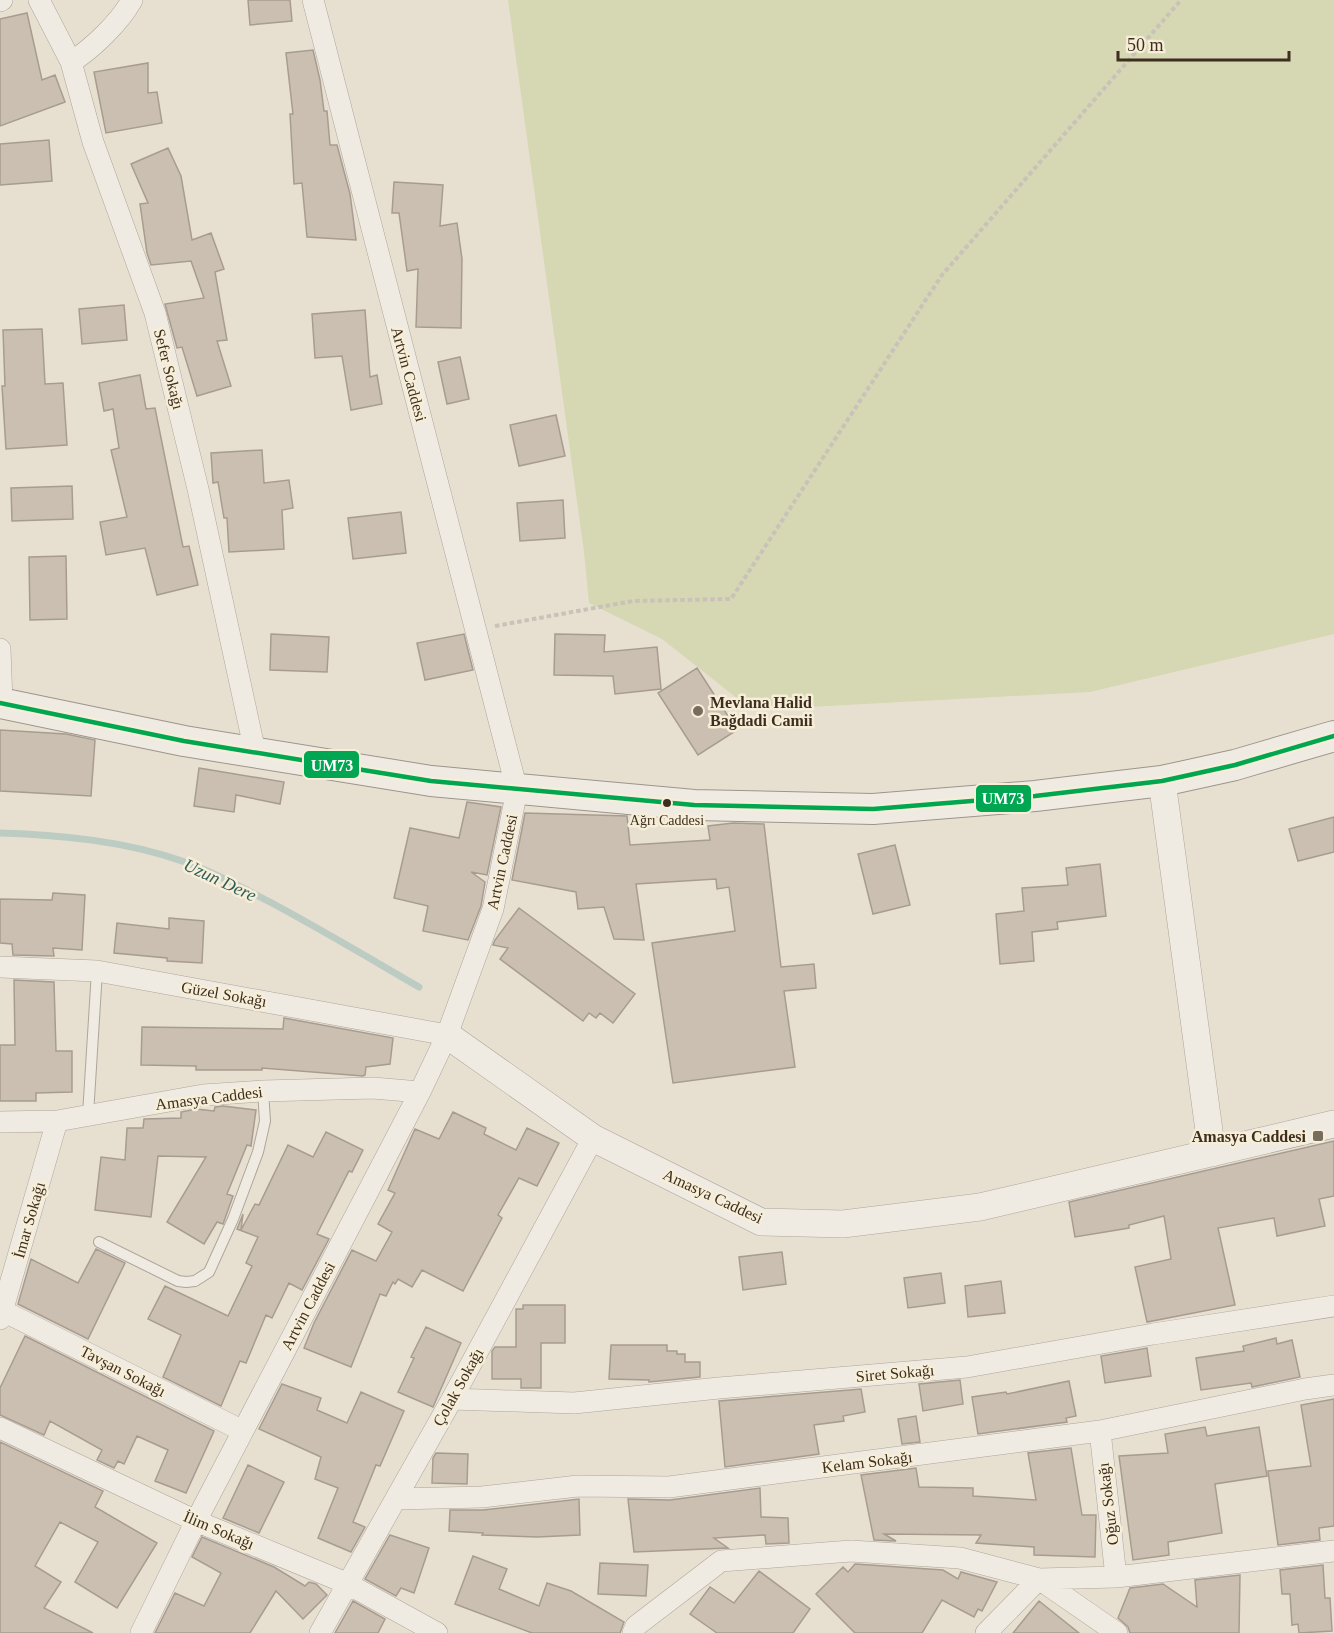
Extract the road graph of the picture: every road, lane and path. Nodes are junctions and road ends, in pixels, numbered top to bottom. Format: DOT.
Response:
graph roads {
  1 [pos="39,0"];
  2 [pos="132,0"];
  3 [pos="313,0"];
  4 [pos="1181,0"];
  5 [pos="71,62"];
  6 [pos="477,629"];
  7 [pos="0,649"];
  8 [pos="1,703"];
  9 [pos="1334,736"];
  10 [pos="255,752"];
  11 [pos="1162,780"];
  12 [pos="517,790"];
  13 [pos="0,968"];
  14 [pos="97,970"];
  15 [pos="447,1035"];
  16 [pos="263,1091"];
  17 [pos="420,1092"];
  18 [pos="88,1115"];
  19 [pos="57,1121"];
  20 [pos="0,1122"];
  21 [pos="1334,1124"];
  22 [pos="593,1138"];
  23 [pos="1212,1153"];
  24 [pos="99,1242"];
  25 [pos="1334,1306"];
  26 [pos="1,1315"];
  27 [pos="1334,1385"];
  28 [pos="452,1399"];
  29 [pos="0,1428"];
  30 [pos="243,1431"];
  31 [pos="1100,1431"];
  32 [pos="396,1500"];
  33 [pos="196,1521"];
  34 [pos="1334,1551"];
  35 [pos="1116,1577"];
  36 [pos="1039,1579"];
  37 [pos="346,1583"];
  38 [pos="141,1633"];
  39 [pos="320,1633"];
  40 [pos="436,1633"];
  41 [pos="633,1633"];
  42 [pos="986,1633"];
  43 [pos="1117,1633"];
  1 -- 5 [label="street, Sefer Sokağı"];
  2 -- 5 [label="street"];
  3 -- 6 [label="street, Artvin Caddesi"];
  4 -- 6 [label="path"];
  5 -- 10 [label="street, Sefer Sokağı"];
  6 -- 12 [label="street, Artvin Caddesi"];
  7 -- 8 [label="street"];
  8 -- 10 [label="main road"];
  9 -- 11 [label="main road"];
  10 -- 12 [label="main road"];
  11 -- 12 [label="main road"];
  11 -- 23 [label="street"];
  12 -- 15 [label="street, Artvin Caddesi"];
  13 -- 14 [label="street, Güzel Sokağı"];
  14 -- 15 [label="street, Güzel Sokağı"];
  14 -- 18 [label="lane"];
  15 -- 17 [label="street, Artvin Caddesi"];
  15 -- 22 [label="street, Amasya Caddesi"];
  16 -- 17 [label="street, Amasya Caddesi"];
  16 -- 18 [label="street, Amasya Caddesi"];
  16 -- 24 [label="lane"];
  17 -- 30 [label="street, Artvin Caddesi"];
  18 -- 19 [label="street, Amasya Caddesi"];
  19 -- 20 [label="street, Amasya Caddesi"];
  19 -- 26 [label="street, İmar Sokağı"];
  21 -- 23 [label="street, Amasya Caddesi"];
  22 -- 23 [label="street, Amasya Caddesi"];
  22 -- 28 [label="street, Çolak Sokağı"];
  25 -- 28 [label="street, Siret Sokağı"];
  26 -- 30 [label="street, Tavşan Sokağı"];
  27 -- 31 [label="street, Kelam Sokağı"];
  28 -- 32 [label="street, Çolak Sokağı"];
  29 -- 33 [label="street, İlim Sokağı"];
  30 -- 33 [label="street, Artvin Caddesi"];
  31 -- 32 [label="street, Kelam Sokağı"];
  31 -- 35 [label="street, Oğuz Sokağı"];
  32 -- 37 [label="street, Çolak Sokağı"];
  33 -- 37 [label="street, İlim Sokağı"];
  33 -- 38 [label="street, Artvin Caddesi"];
  34 -- 35 [label="street"];
  35 -- 36 [label="street"];
  36 -- 41 [label="street"];
  36 -- 42 [label="street"];
  36 -- 43 [label="street"];
  37 -- 39 [label="street, Çolak Sokağı"];
  37 -- 40 [label="street, İlim Sokağı"];
}
